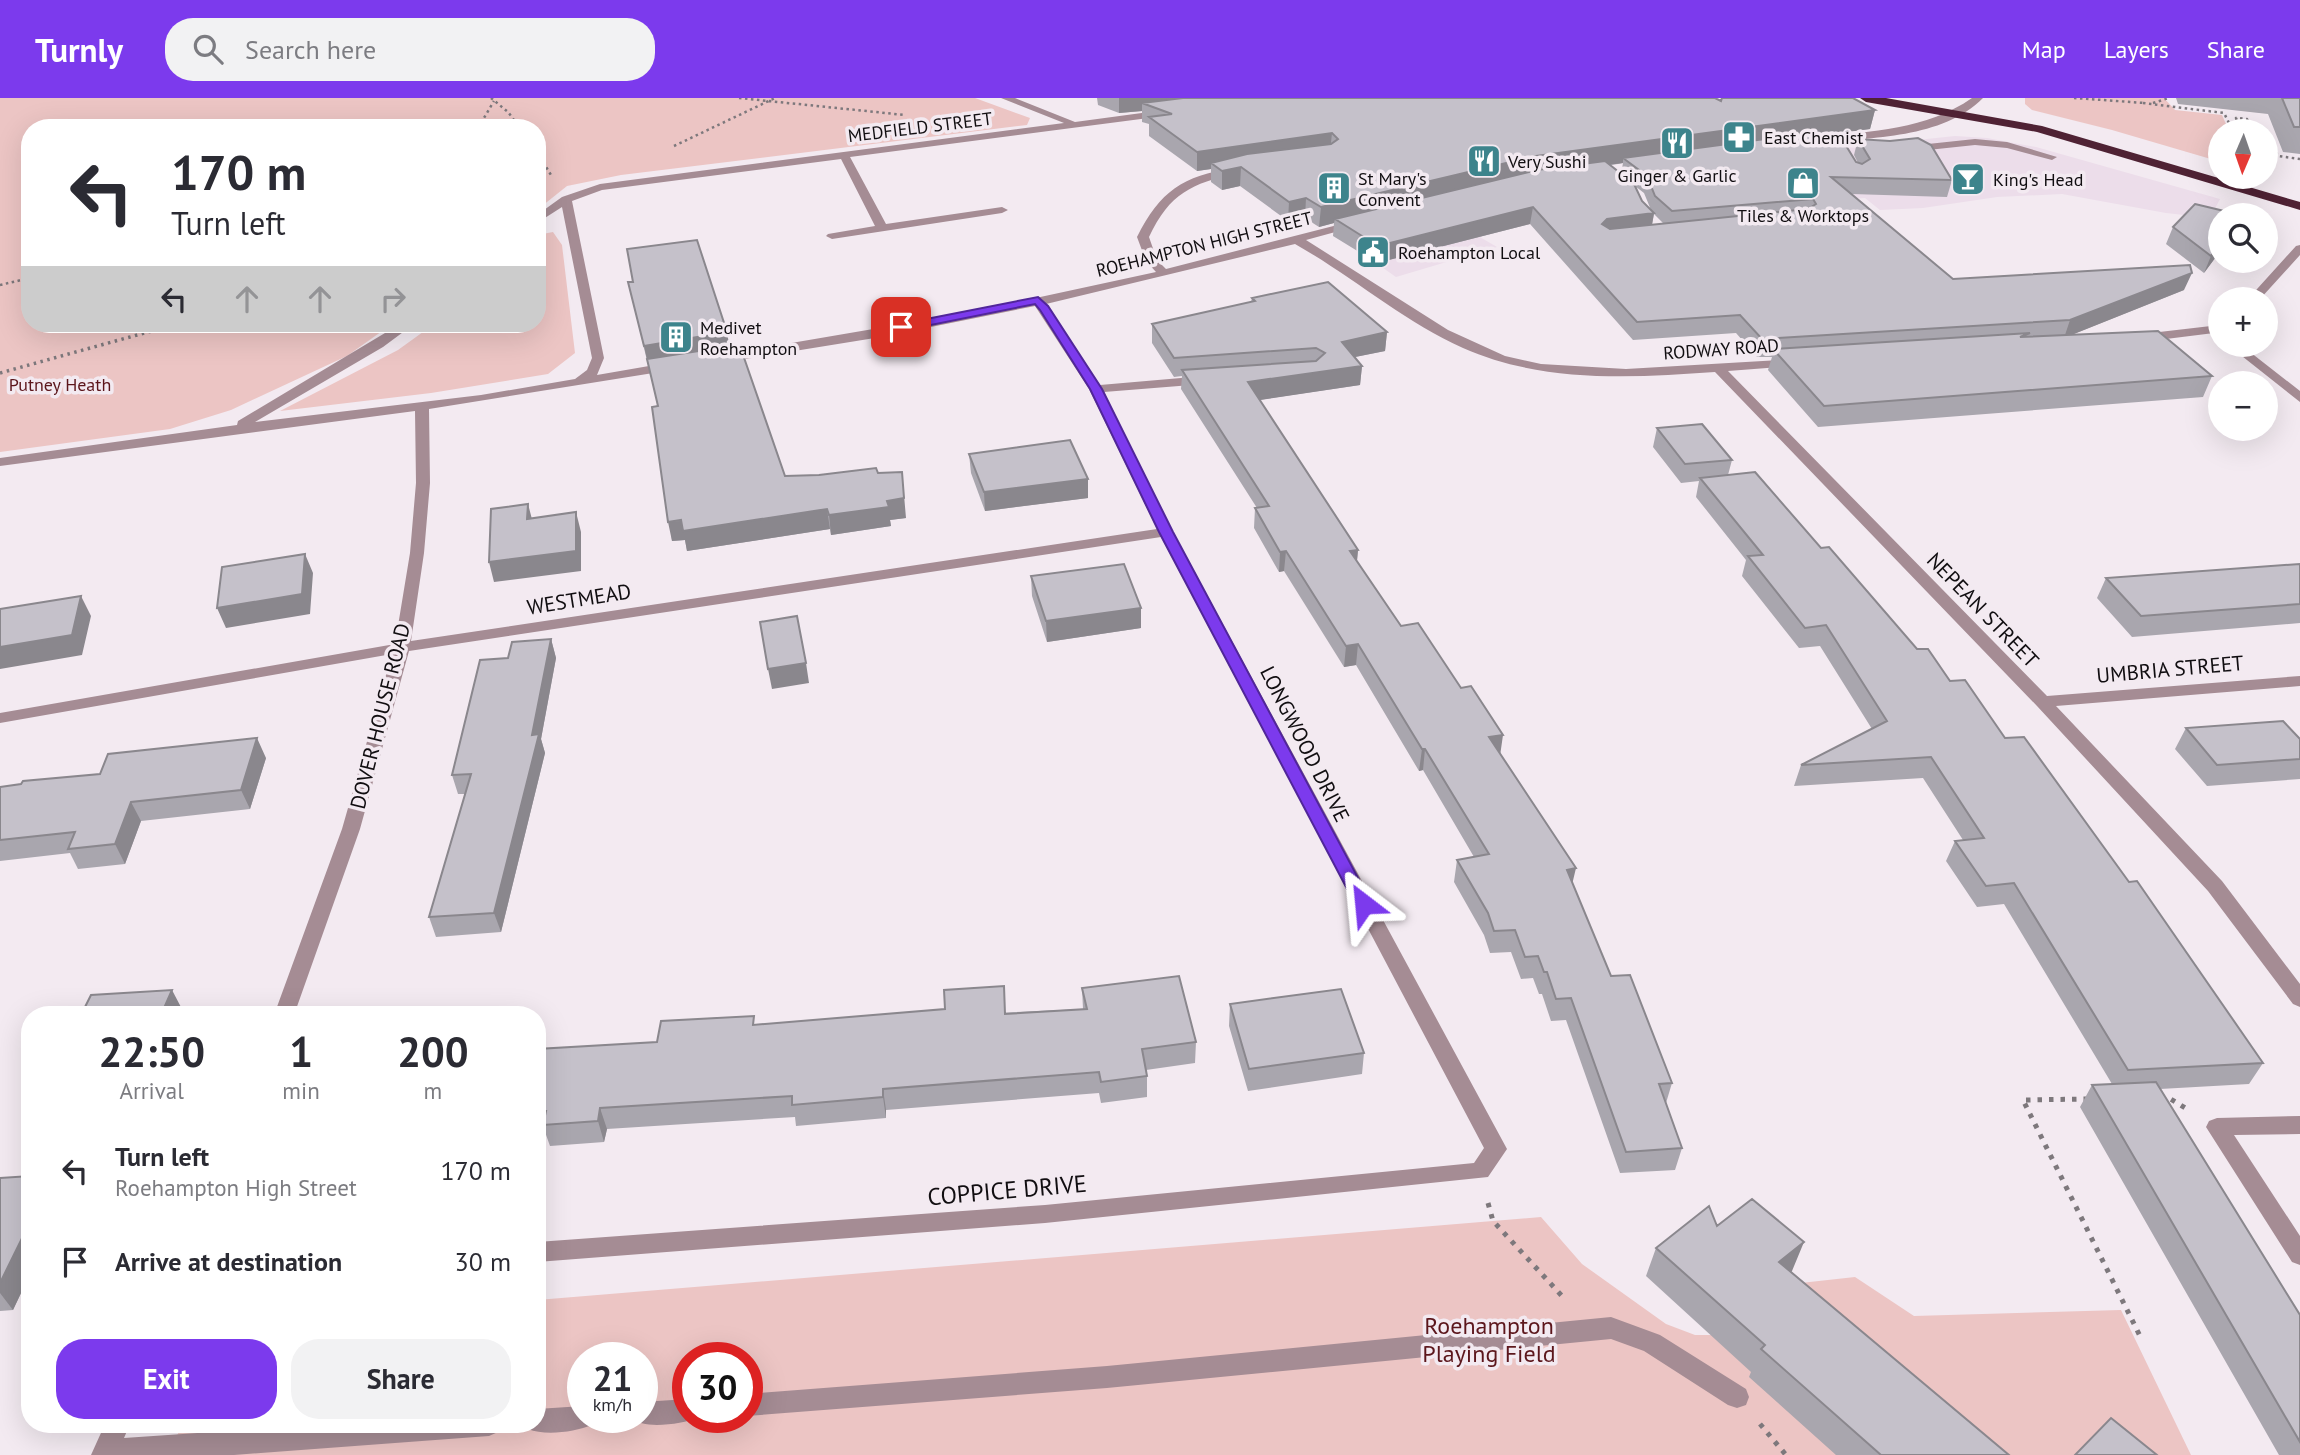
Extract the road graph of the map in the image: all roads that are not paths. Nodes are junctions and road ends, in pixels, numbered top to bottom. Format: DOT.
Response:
graph roads {
  1 [pos="1006,98"];
  2 [pos="1866,98"];
  3 [pos="1979,98"];
  4 [pos="1170,112"];
  5 [pos="1957,113"];
  6 [pos="1077,124"];
  7 [pos="1829,139"];
  8 [pos="1805,142"];
  9 [pos="1853,149"];
  10 [pos="1898,150"];
  11 [pos="844,155"];
  12 [pos="2052,157"];
  13 [pos="1241,169"];
  14 [pos="566,199"];
  15 [pos="2300,206"];
  16 [pos="1002,210"];
  17 [pos="546,213"];
  18 [pos="1364,221"];
  19 [pos="882,228"];
  20 [pos="832,236"];
  21 [pos="1297,240"];
  22 [pos="2300,248"];
  23 [pos="1163,273"];
  24 [pos="2265,287"];
  25 [pos="1038,301"];
  26 [pos="2208,330"];
  27 [pos="395,333"];
  28 [pos="2127,339"];
  29 [pos="2249,357"];
  30 [pos="712,360"];
  31 [pos="1812,360"];
  32 [pos="687,364"];
  33 [pos="1716,366"];
  34 [pos="1221,379"];
  35 [pos="580,381"];
  36 [pos="1096,389"];
  37 [pos="2300,398"];
  38 [pos="422,407"];
  39 [pos="234,429"];
  40 [pos="0,462"];
  41 [pos="1166,532"];
  42 [pos="402,648"];
  43 [pos="2300,681"];
  44 [pos="2043,702"];
  45 [pos="0,718"];
  46 [pos="2300,999"];
  47 [pos="287,1006"];
  48 [pos="2300,1125"];
  49 [pos="1480,1171"];
  50 [pos="546,1251"];
  51 [pos="2300,1255"];
  52 [pos="1737,1396"];
  53 [pos="763,1404"];
  54 [pos="567,1419"];
  55 [pos="546,1420"];
  56 [pos="114,1433"];
  57 [pos="370,1433"];
  58 [pos="106,1452"];
  1 -- 6 [label="street"];
  2 -- 5 [label="highway"];
  3 -- 5 [label="street"];
  4 -- 6 [label="street, MEDFIELD STREET"];
  5 -- 7 [label="street"];
  5 -- 15 [label="highway"];
  6 -- 11 [label="street, MEDFIELD STREET"];
  7 -- 8 [label="street"];
  7 -- 9 [label="street"];
  10 -- 12 [label="street"];
  11 -- 14 [label="street, MEDFIELD STREET"];
  11 -- 19 [label="street"];
  13 -- 23 [label="street"];
  14 -- 17 [label="street, MEDFIELD STREET"];
  14 -- 35 [label="street"];
  16 -- 19 [label="street"];
  18 -- 21 [label="street, ROEHAMPTON HIGH STREET"];
  19 -- 20 [label="street"];
  21 -- 23 [label="street, ROEHAMPTON HIGH STREET"];
  21 -- 33 [label="street, RODWAY ROAD"];
  22 -- 24 [label="street"];
  23 -- 25 [label="street, ROEHAMPTON HIGH STREET"];
  25 -- 30 [label="street, ROEHAMPTON HIGH STREET"];
  25 -- 36 [label="street, LONGWOOD DRIVE"];
  26 -- 28 [label="street"];
  27 -- 39 [label="street"];
  29 -- 37 [label="street"];
  31 -- 33 [label="street, RODWAY ROAD"];
  32 -- 35 [label="street"];
  33 -- 44 [label="street, NEPEAN STREET"];
  34 -- 36 [label="street"];
  35 -- 38 [label="street"];
  36 -- 41 [label="street, LONGWOOD DRIVE"];
  38 -- 39 [label="street"];
  38 -- 42 [label="street, DOVER HOUSE ROAD"];
  39 -- 40 [label="street"];
  41 -- 42 [label="street, WESTMEAD"];
  41 -- 49 [label="street, LONGWOOD DRIVE"];
  42 -- 45 [label="street, WESTMEAD"];
  42 -- 47 [label="street, DOVER HOUSE ROAD"];
  43 -- 44 [label="street, UMBRIA STREET"];
  44 -- 46 [label="street, NEPEAN STREET"];
  48 -- 51 [label="street"];
  49 -- 50 [label="street, COPPICE DRIVE"];
  52 -- 53 [label="street"];
  54 -- 55 [label="street"];
  56 -- 58 [label="street"];
  57 -- 58 [label="street"];
}
